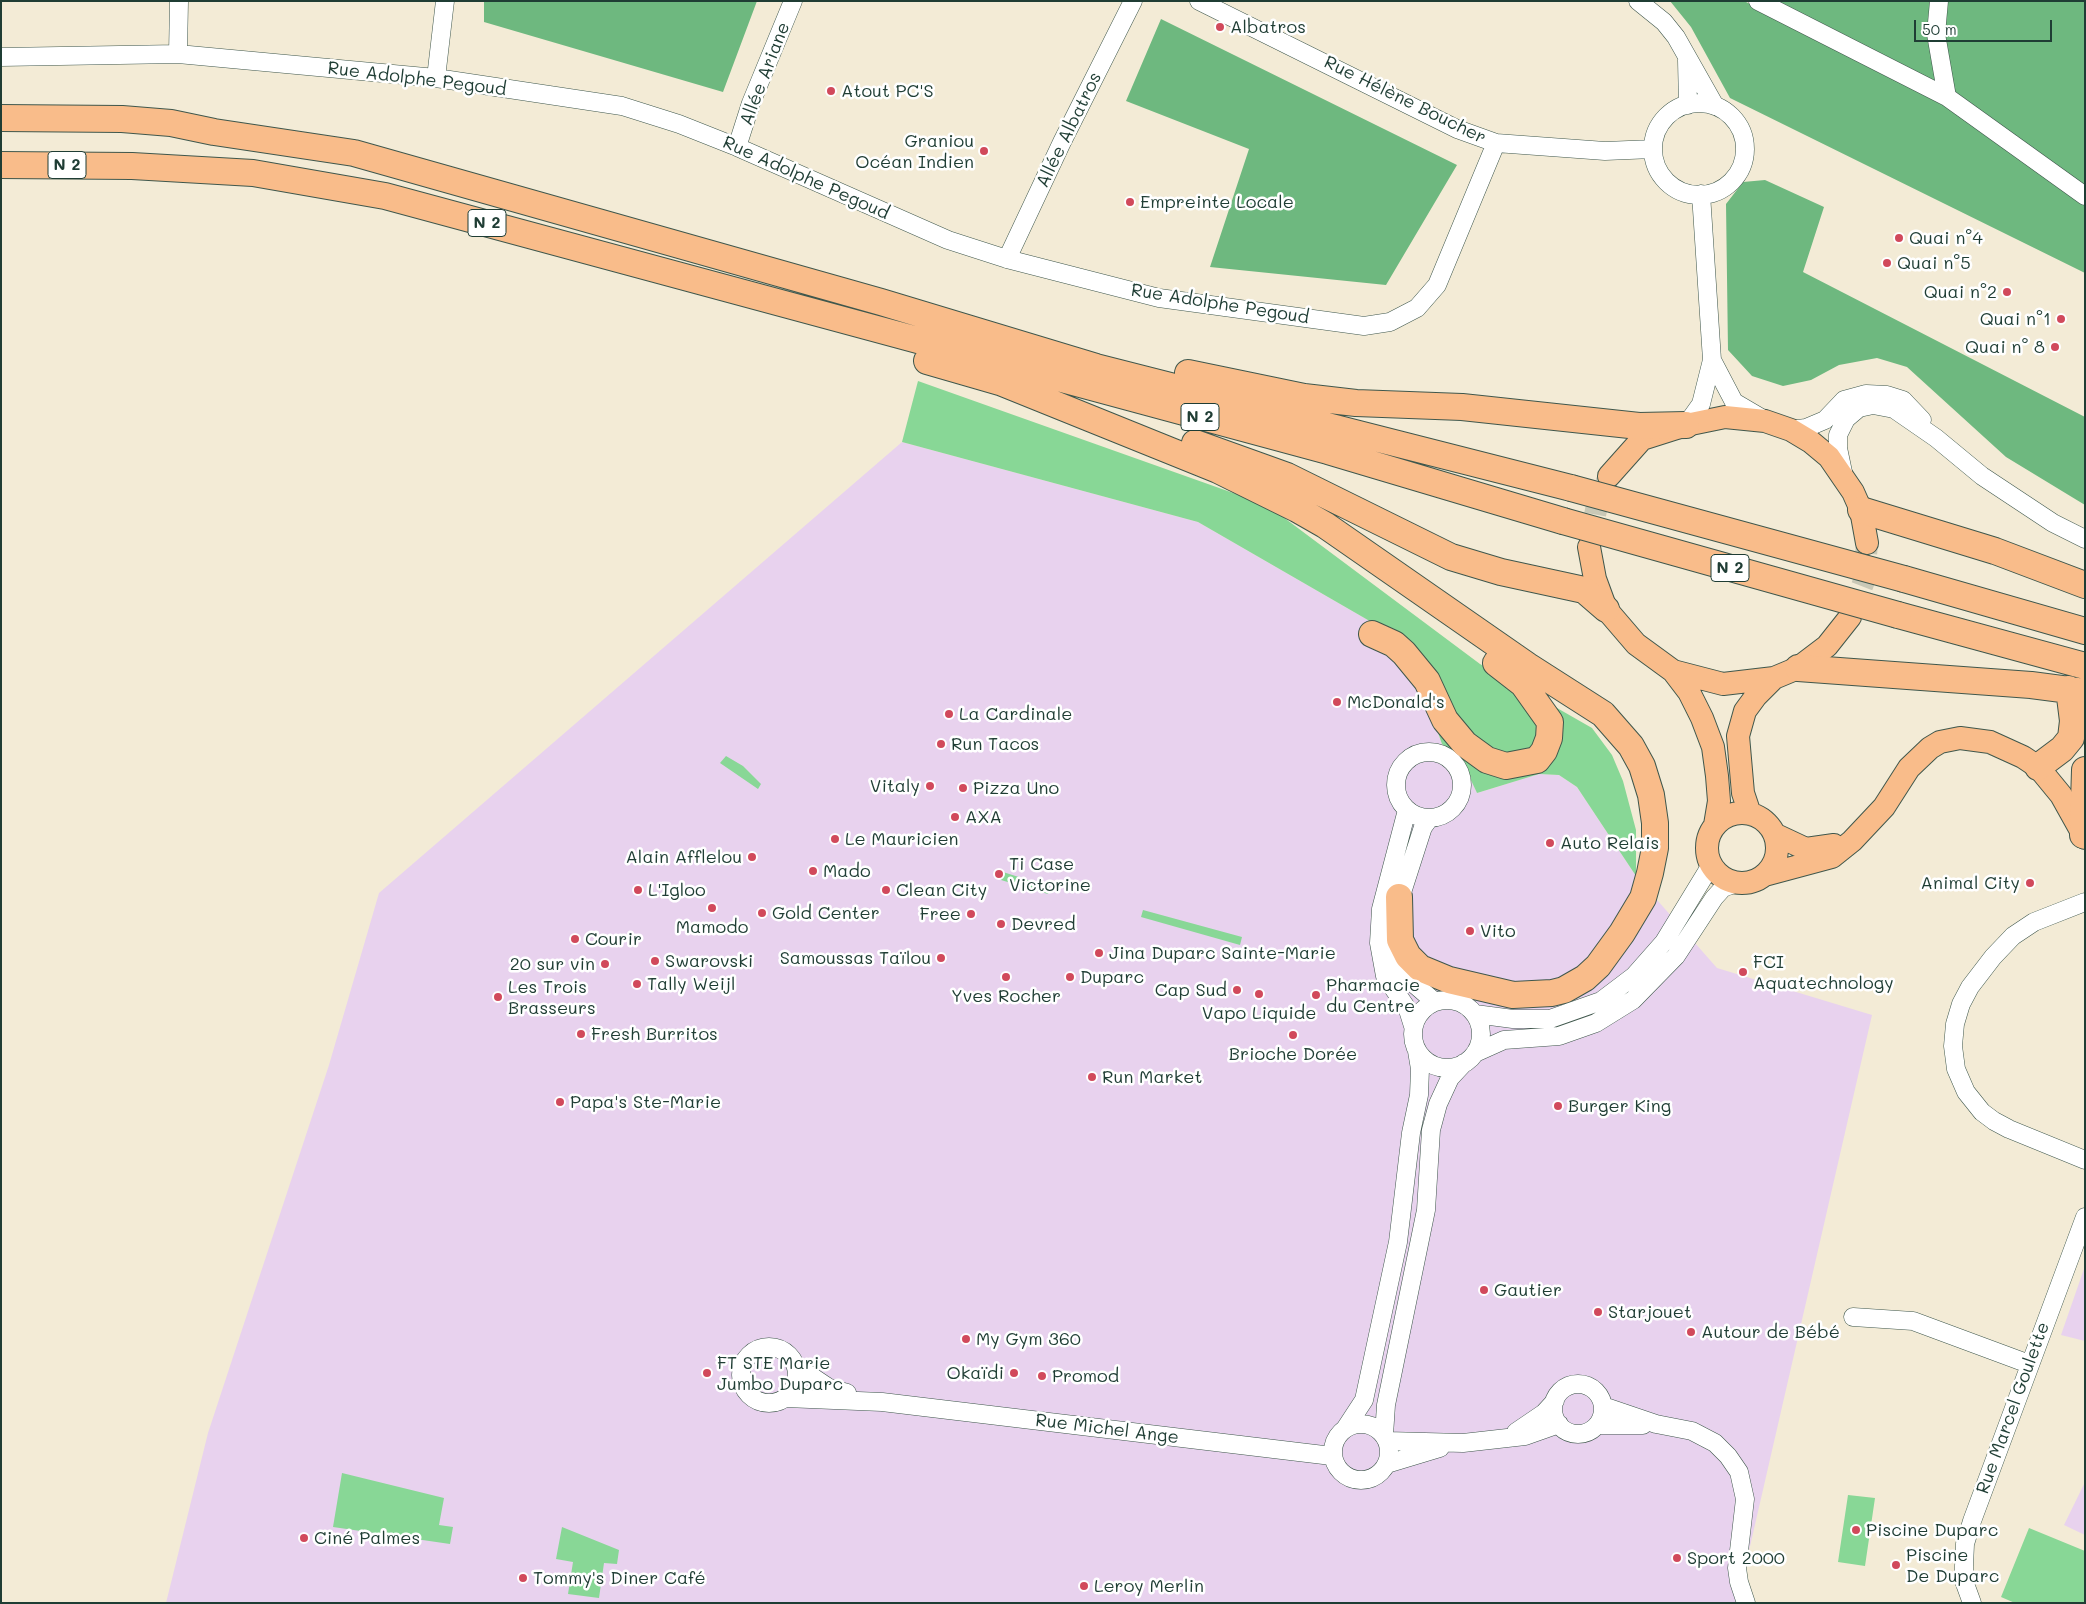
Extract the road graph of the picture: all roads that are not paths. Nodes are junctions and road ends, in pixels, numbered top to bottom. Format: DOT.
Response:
graph roads {
  1 [pos="179,1"];
  2 [pos="445,1"];
  3 [pos="793,1"];
  4 [pos="1133,1"];
  5 [pos="1199,1"];
  6 [pos="1638,1"];
  7 [pos="1758,1"];
  8 [pos="1939,1"];
  9 [pos="178,54"];
  10 [pos="1,57"];
  11 [pos="1687,60"];
  12 [pos="436,78"];
  13 [pos="1947,97"];
  14 [pos="1688,104"];
  15 [pos="1714,106"];
  16 [pos="1,118"];
  17 [pos="1,132"];
  18 [pos="214,132"];
  19 [pos="1496,143"];
  20 [pos="737,147"];
  21 [pos="1653,149"];
  22 [pos="1,165"];
  23 [pos="132,166"];
  24 [pos="1,178"];
  25 [pos="1701,194"];
  26 [pos="2085,196"];
  27 [pos="1008,259"];
  28 [pos="881,302"];
  29 [pos="836,318"];
  30 [pos="1712,360"];
  31 [pos="1000,382"];
  32 [pos="1766,421"];
  33 [pos="1686,425"];
  34 [pos="1791,430"];
  35 [pos="1936,438"];
  36 [pos="1844,475"];
  37 [pos="1609,476"];
  38 [pos="1861,510"];
  39 [pos="2085,539"];
  40 [pos="1867,543"];
  41 [pos="1589,547"];
  42 [pos="2085,585"];
  43 [pos="1435,603"];
  44 [pos="1606,609"];
  45 [pos="1850,617"];
  46 [pos="2085,631"];
  47 [pos="1372,634"];
  48 [pos="2085,666"];
  49 [pos="1798,668"];
  50 [pos="1673,671"];
  51 [pos="1774,678"];
  52 [pos="2077,691"];
  53 [pos="2038,767"];
  54 [pos="2085,770"];
  55 [pos="1406,810"];
  56 [pos="1750,814"];
  57 [pos="1429,819"];
  58 [pos="1715,825"];
  59 [pos="1774,834"];
  60 [pos="2084,836"];
  61 [pos="1852,841"];
  62 [pos="1711,866"];
  63 [pos="1765,875"];
  64 [pos="1736,882"];
  65 [pos="1399,898"];
  66 [pos="2085,902"];
  67 [pos="1435,1002"];
  68 [pos="1475,1014"];
  69 [pos="1413,1026"];
  70 [pos="1417,1051"];
  71 [pos="1469,1058"];
  72 [pos="2085,1160"];
  73 [pos="2085,1217"];
  74 [pos="1853,1317"];
  75 [pos="2029,1364"];
  76 [pos="796,1366"];
  77 [pos="786,1398"];
  78 [pos="1554,1401"];
  79 [pos="882,1402"];
  80 [pos="1604,1406"];
  81 [pos="1558,1424"];
  82 [pos="1656,1424"];
  83 [pos="1598,1425"];
  84 [pos="1345,1429"];
  85 [pos="1509,1437"];
  86 [pos="1386,1438"];
  87 [pos="1455,1444"];
  88 [pos="1332,1456"];
  89 [pos="1387,1464"];
  90 [pos="1746,1603"];
  91 [pos="1972,1603"];
  1 -- 9 [label="street"];
  2 -- 12 [label="street"];
  3 -- 20 [label="street, Allée Ariane"];
  4 -- 27 [label="street, Allée Albatros"];
  5 -- 19 [label="street, Rue Hélène Boucher"];
  6 -- 11 [label="street"];
  7 -- 13 [label="street"];
  8 -- 13 [label="street"];
  9 -- 10 [label="street, Rue Adolphe Pegoud"];
  9 -- 12 [label="street, Rue Adolphe Pegoud"];
  11 -- 14 [label="street"];
  11 -- 15 [label="street"];
  12 -- 20 [label="street, Rue Adolphe Pegoud"];
  13 -- 26 [label="street"];
  14 -- 15 [label="street"];
  14 -- 21 [label="street"];
  15 -- 25 [label="street"];
  16 -- 18 [label="highway"];
  17 -- 18 [label="highway, N 2"];
  18 -- 28 [label="highway, N 2"];
  19 -- 21 [label="street, Rue Hélène Boucher"];
  19 -- 27 [label="street, Rue Adolphe Pegoud"];
  20 -- 27 [label="street, Rue Adolphe Pegoud"];
  21 -- 25 [label="street"];
  22 -- 23 [label="highway, N 2"];
  23 -- 24 [label="highway"];
  23 -- 29 [label="highway, N 2"];
  25 -- 30 [label="street"];
  28 -- 33 [label="highway"];
  28 -- 46 [label="highway, N 2, bridge"];
  29 -- 31 [label="highway"];
  29 -- 48 [label="highway, N 2, bridge"];
  30 -- 32 [label="street"];
  30 -- 33 [label="street"];
  31 -- 43 [label="highway"];
  31 -- 44 [label="highway"];
  32 -- 33 [label="main road"];
  32 -- 34 [label="main road"];
  33 -- 37 [label="main road"];
  34 -- 35 [label="street"];
  34 -- 36 [label="main road"];
  35 -- 36 [label="street"];
  35 -- 39 [label="street"];
  36 -- 38 [label="main road"];
  38 -- 40 [label="main road"];
  38 -- 42 [label="highway"];
  41 -- 44 [label="main road"];
  43 -- 47 [label="highway"];
  43 -- 65 [label="highway"];
  44 -- 50 [label="main road"];
  45 -- 49 [label="main road"];
  49 -- 51 [label="main road"];
  49 -- 52 [label="highway"];
  50 -- 51 [label="main road"];
  50 -- 58 [label="main road"];
  51 -- 56 [label="main road"];
  52 -- 53 [label="highway"];
  53 -- 60 [label="main road"];
  53 -- 61 [label="main road"];
  54 -- 60 [label="highway"];
  55 -- 57 [label="street"];
  55 -- 57 [label="street"];
  55 -- 69 [label="street"];
  56 -- 58 [label="main road"];
  56 -- 59 [label="main road"];
  57 -- 65 [label="street"];
  58 -- 62 [label="main road"];
  59 -- 61 [label="main road"];
  59 -- 63 [label="main road"];
  61 -- 63 [label="main road"];
  62 -- 64 [label="main road"];
  62 -- 68 [label="street"];
  63 -- 64 [label="main road"];
  64 -- 71 [label="street"];
  65 -- 67 [label="street"];
  66 -- 72 [label="street"];
  67 -- 68 [label="street"];
  67 -- 69 [label="street"];
  68 -- 71 [label="street"];
  69 -- 70 [label="street"];
  70 -- 71 [label="street"];
  70 -- 84 [label="street"];
  71 -- 86 [label="street"];
  73 -- 75 [label="street, Rue Marcel Goulette"];
  74 -- 75 [label="street"];
  75 -- 91 [label="street, Rue Marcel Goulette"];
  76 -- 77 [label="street"];
  76 -- 77 [label="street, Rue Michel Ange"];
  76 -- 79 [label="street, Rue Michel Ange"];
  77 -- 79 [label="street, Rue Michel Ange"];
  78 -- 80 [label="street"];
  78 -- 81 [label="street"];
  78 -- 85 [label="street"];
  79 -- 88 [label="street, Rue Michel Ange"];
  80 -- 82 [label="street"];
  80 -- 83 [label="street"];
  81 -- 83 [label="street"];
  81 -- 85 [label="street"];
  82 -- 83 [label="street"];
  82 -- 90 [label="street"];
  84 -- 86 [label="street"];
  84 -- 88 [label="street"];
  85 -- 87 [label="street"];
  86 -- 87 [label="street"];
  86 -- 89 [label="street"];
  87 -- 89 [label="street"];
  88 -- 89 [label="street"];
}
